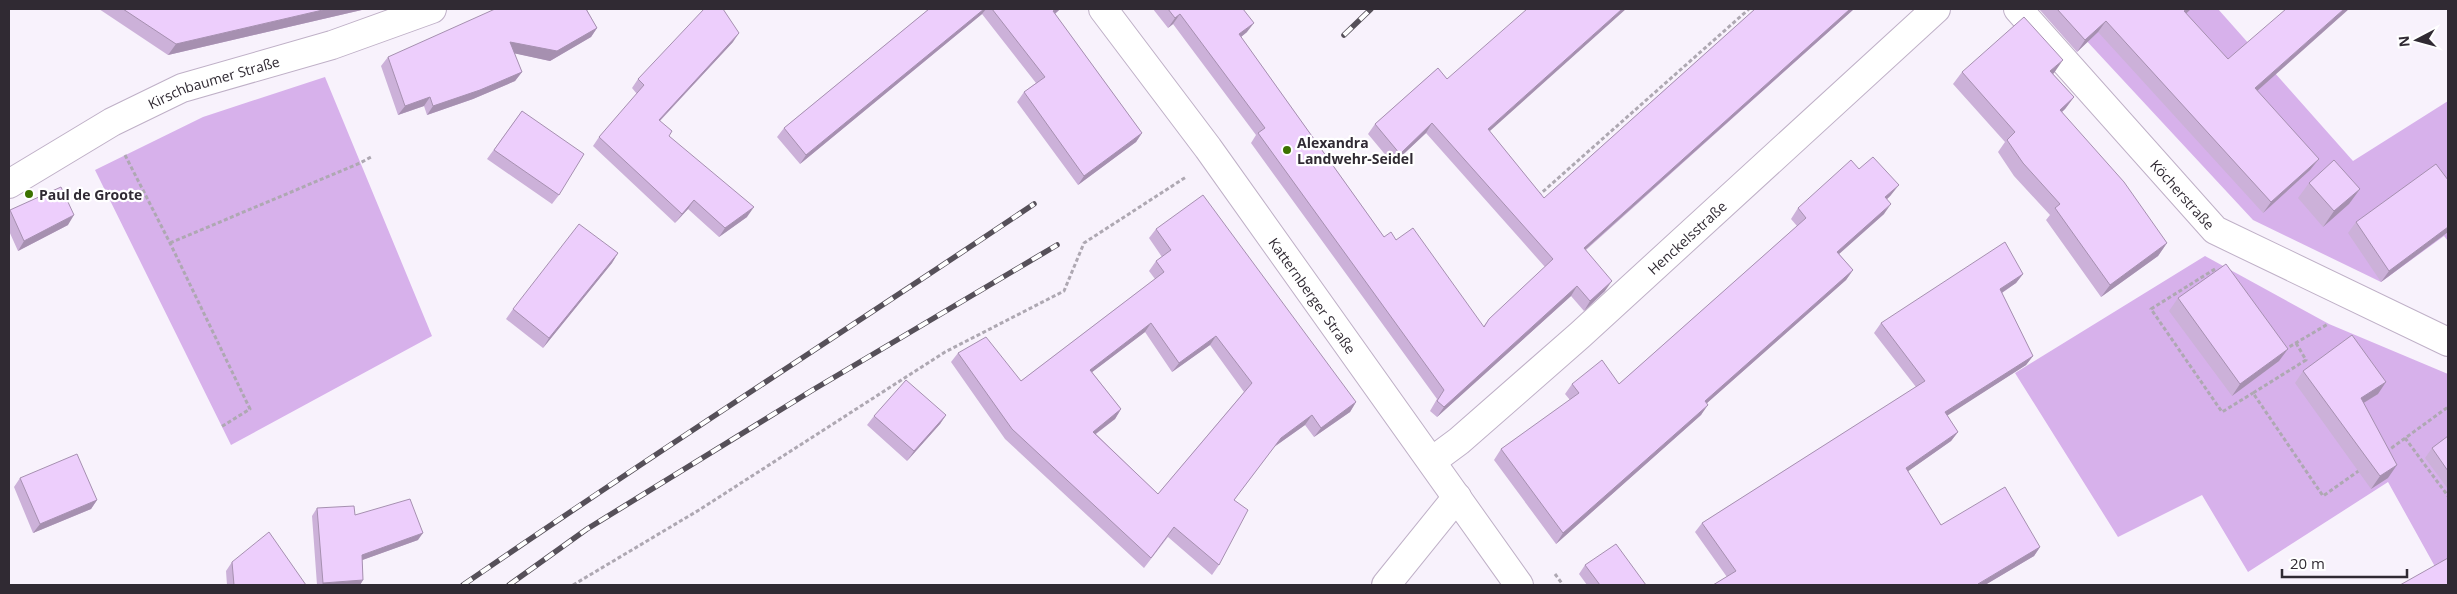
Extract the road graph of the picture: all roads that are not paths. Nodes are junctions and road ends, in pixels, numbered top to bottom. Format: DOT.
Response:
graph roads {
  1 [pos="1103,9"];
  2 [pos="1936,9"];
  3 [pos="2018,9"];
  4 [pos="426,10"];
  5 [pos="9,184"];
  6 [pos="2448,342"];
  7 [pos="1432,462"];
  8 [pos="1457,497"];
  9 [pos="1386,585"];
  10 [pos="1519,585"];
  1 -- 7 [label="street, Katternberger Straße"];
  2 -- 7 [label="street, Henckelsstraße"];
  3 -- 6 [label="street, Köcherstraße"];
  4 -- 5 [label="street, Kirschbaumer Straße"];
  7 -- 8 [label="street, Katternberger Straße"];
  8 -- 9 [label="street"];
  8 -- 10 [label="street, Katternberger Straße"];
}
